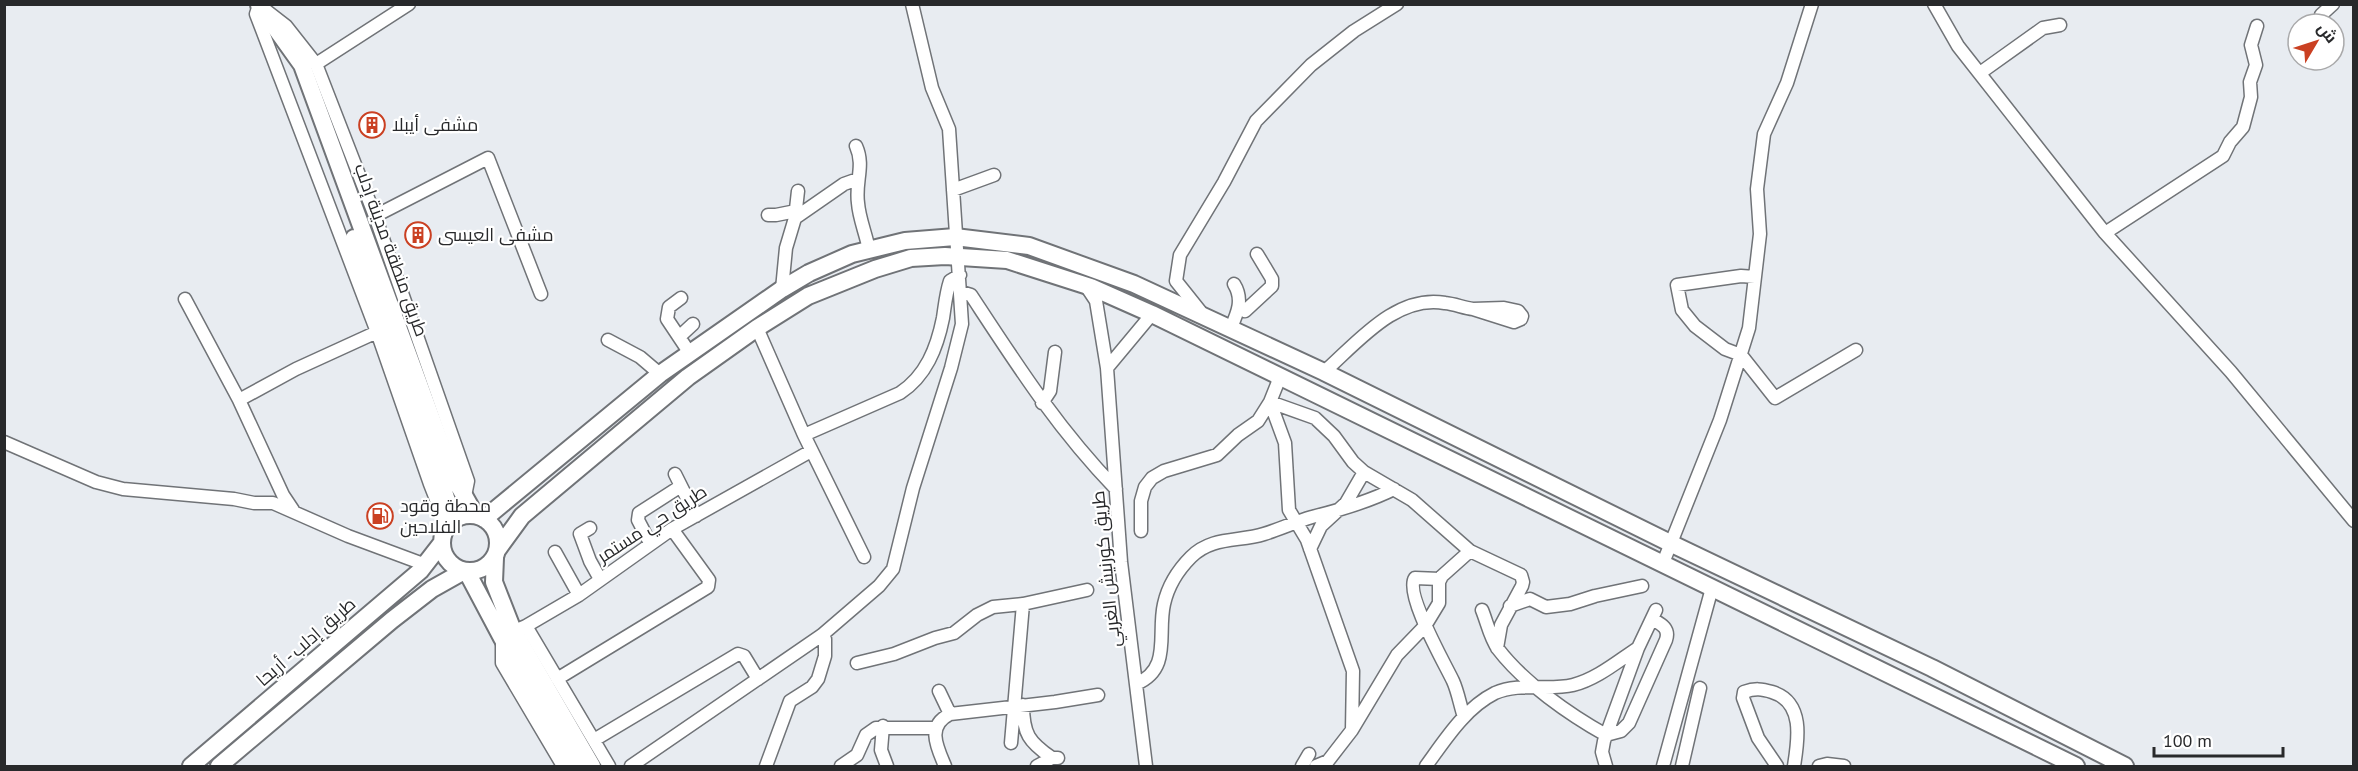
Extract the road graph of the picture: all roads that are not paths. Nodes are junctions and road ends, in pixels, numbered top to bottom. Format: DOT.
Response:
graph roads {
  1 [pos="409,4"];
  2 [pos="912,4"];
  3 [pos="1397,4"];
  4 [pos="1934,4"];
  5 [pos="259,5"];
  6 [pos="1808,8"];
  7 [pos="2060,25"];
  8 [pos="2257,26"];
  9 [pos="316,64"];
  10 [pos="1980,73"];
  11 [pos="856,146"];
  12 [pos="994,175"];
  13 [pos="858,179"];
  14 [pos="953,190"];
  15 [pos="798,191"];
  16 [pos="795,214"];
  17 [pos="768,215"];
  18 [pos="375,216"];
  19 [pos="2105,233"];
  20 [pos="955,237"];
  21 [pos="869,250"];
  22 [pos="1257,254"];
  23 [pos="959,257"];
  24 [pos="960,275"];
  25 [pos="1755,277"];
  26 [pos="1234,284"];
  27 [pos="1086,286"];
  28 [pos="782,289"];
  29 [pos="961,292"];
  30 [pos="542,294"];
  31 [pos="185,298"];
  32 [pos="681,298"];
  33 [pos="1240,307"];
  34 [pos="1473,309"];
  35 [pos="1152,314"];
  36 [pos="1209,320"];
  37 [pos="693,324"];
  38 [pos="757,328"];
  39 [pos="1230,330"];
  40 [pos="377,332"];
  41 [pos="679,338"];
  42 [pos="608,340"];
  43 [pos="1856,350"];
  44 [pos="689,352"];
  45 [pos="1055,352"];
  46 [pos="1741,355"];
  47 [pos="1107,368"];
  48 [pos="1324,372"];
  49 [pos="660,374"];
  50 [pos="1280,377"];
  51 [pos="239,400"];
  52 [pos="1270,402"];
  53 [pos="1042,403"];
  54 [pos="804,435"];
  55 [pos="4,442"];
  56 [pos="812,451"];
  57 [pos="1364,472"];
  58 [pos="1116,489"];
  59 [pos="1394,489"];
  60 [pos="465,496"];
  61 [pos="293,510"];
  62 [pos="1338,511"];
  63 [pos="696,516"];
  64 [pos="479,517"];
  65 [pos="2354,521"];
  66 [pos="1296,522"];
  67 [pos="449,524"];
  68 [pos="590,528"];
  69 [pos="672,529"];
  70 [pos="1141,531"];
  71 [pos="650,543"];
  72 [pos="441,544"];
  73 [pos="1672,544"];
  74 [pos="1310,549"];
  75 [pos="1470,551"];
  76 [pos="555,552"];
  77 [pos="496,553"];
  78 [pos="864,557"];
  79 [pos="1663,563"];
  80 [pos="426,565"];
  81 [pos="465,571"];
  82 [pos="600,579"];
  83 [pos="1440,579"];
  84 [pos="1641,586"];
  85 [pos="1712,588"];
  86 [pos="1087,590"];
  87 [pos="579,595"];
  88 [pos="1023,604"];
  89 [pos="1510,606"];
  90 [pos="1482,610"];
  91 [pos="1425,626"];
  92 [pos="514,632"];
  93 [pos="822,635"];
  94 [pos="1497,648"];
  95 [pos="1638,648"];
  96 [pos="857,663"];
  97 [pos="557,679"];
  98 [pos="758,679"];
  99 [pos="1136,684"];
  100 [pos="1536,687"];
  101 [pos="1700,688"];
  102 [pos="939,691"];
  103 [pos="1098,695"];
  104 [pos="1018,705"];
  105 [pos="950,714"];
  106 [pos="1464,717"];
  107 [pos="883,726"];
  108 [pos="935,728"];
  109 [pos="1352,730"];
  110 [pos="1606,735"];
  111 [pos="594,740"];
  112 [pos="1011,743"];
  113 [pos="881,750"];
  114 [pos="860,751"];
  115 [pos="1309,754"];
  116 [pos="191,766"];
  117 [pos="219,766"];
  118 [pos="563,766"];
  119 [pos="576,766"];
  120 [pos="592,766"];
  121 [pos="609,766"];
  122 [pos="631,766"];
  123 [pos="766,766"];
  124 [pos="841,766"];
  125 [pos="886,766"];
  126 [pos="945,766"];
  127 [pos="1037,766"];
  128 [pos="1146,766"];
  129 [pos="1302,766"];
  130 [pos="1316,766"];
  131 [pos="1426,766"];
  132 [pos="1606,766"];
  133 [pos="1663,766"];
  134 [pos="1682,766"];
  135 [pos="1777,766"];
  136 [pos="1794,766"];
  137 [pos="1819,766"];
  138 [pos="1844,766"];
  139 [pos="2076,766"];
  140 [pos="2126,766"];
  1 -- 9 [label="street"];
  2 -- 14 [label="street"];
  3 -- 36 [label="street"];
  4 -- 10 [label="street"];
  5 -- 9 [label="street"];
  5 -- 40 [label="street"];
  5 -- 60 [label="main road, طريق منطقة مدينة إدلب"];
  5 -- 67 [label="main road, طريق منطقة مدينة إدلب"];
  6 -- 25 [label="street"];
  7 -- 10 [label="street"];
  8 -- 19 [label="street"];
  9 -- 18 [label="street"];
  10 -- 19 [label="street"];
  11 -- 13 [label="street"];
  12 -- 14 [label="street"];
  13 -- 16 [label="street"];
  13 -- 21 [label="street"];
  14 -- 20 [label="street"];
  15 -- 16 [label="street"];
  16 -- 17 [label="street"];
  16 -- 28 [label="street"];
  18 -- 30 [label="street"];
  18 -- 60 [label="street"];
  19 -- 65 [label="street"];
  20 -- 21 [label="main road"];
  20 -- 23 [label="street"];
  20 -- 36 [label="main road"];
  21 -- 28 [label="main road"];
  22 -- 33 [label="street"];
  23 -- 24 [label="street"];
  23 -- 27 [label="main road"];
  23 -- 38 [label="main road"];
  24 -- 29 [label="street"];
  24 -- 54 [label="street"];
  25 -- 46 [label="street"];
  25 -- 46 [label="street"];
  26 -- 33 [label="street"];
  27 -- 35 [label="main road"];
  27 -- 47 [label="street, طريق كورنيش الغربي"];
  28 -- 44 [label="main road"];
  29 -- 53 [label="street"];
  29 -- 93 [label="street"];
  31 -- 51 [label="street"];
  32 -- 41 [label="street"];
  33 -- 39 [label="street"];
  34 -- 48 [label="street"];
  35 -- 47 [label="street"];
  35 -- 50 [label="main road"];
  36 -- 39 [label="main road"];
  37 -- 41 [label="street"];
  38 -- 54 [label="street"];
  38 -- 77 [label="main road"];
  39 -- 48 [label="main road"];
  40 -- 51 [label="street"];
  40 -- 67 [label="street"];
  41 -- 44 [label="street"];
  42 -- 49 [label="street"];
  43 -- 46 [label="street"];
  44 -- 49 [label="main road"];
  45 -- 53 [label="street"];
  46 -- 73 [label="street"];
  47 -- 58 [label="street, طريق كورنيش الغربي"];
  48 -- 73 [label="main road"];
  49 -- 64 [label="main road"];
  50 -- 52 [label="street"];
  50 -- 79 [label="main road"];
  51 -- 61 [label="street"];
  52 -- 57 [label="street"];
  52 -- 66 [label="street"];
  52 -- 70 [label="street"];
  53 -- 58 [label="street"];
  54 -- 56 [label="street"];
  55 -- 61 [label="street"];
  56 -- 63 [label="street, طريق حي مستمر"];
  56 -- 78 [label="street"];
  57 -- 59 [label="street"];
  57 -- 62 [label="street"];
  58 -- 99 [label="street, طريق كورنيش الغربي"];
  59 -- 62 [label="street"];
  59 -- 75 [label="street"];
  60 -- 64 [label="main road, طريق منطقة مدينة إدلب"];
  61 -- 80 [label="street"];
  62 -- 66 [label="street"];
  62 -- 74 [label="street"];
  63 -- 69 [label="street, طريق حي مستمر"];
  63 -- 71 [label="street"];
  64 -- 67 [label="main road"];
  64 -- 77 [label="main road"];
  66 -- 74 [label="street"];
  66 -- 99 [label="street"];
  67 -- 72 [label="main road"];
  68 -- 82 [label="street"];
  69 -- 71 [label="street, طريق حي مستمر"];
  69 -- 97 [label="street"];
  71 -- 82 [label="street, طريق حي مستمر"];
  72 -- 80 [label="main road, طريق إدلب - أريحا"];
  72 -- 81 [label="main road"];
  73 -- 79 [label="street"];
  73 -- 140 [label="main road"];
  74 -- 109 [label="street"];
  75 -- 83 [label="street"];
  75 -- 89 [label="street"];
  76 -- 87 [label="street"];
  77 -- 81 [label="main road"];
  77 -- 92 [label="main road"];
  79 -- 85 [label="main road"];
  80 -- 116 [label="main road, طريق إدلب - أريحا"];
  81 -- 92 [label="main road"];
  81 -- 117 [label="main road, طريق إدلب - أريحا"];
  82 -- 87 [label="street, طريق حي مستمر"];
  83 -- 91 [label="street"];
  83 -- 91 [label="street"];
  84 -- 89 [label="street"];
  85 -- 133 [label="street"];
  85 -- 139 [label="main road"];
  86 -- 88 [label="street"];
  87 -- 92 [label="street, طريق حي مستمر"];
  88 -- 96 [label="street"];
  88 -- 104 [label="street"];
  89 -- 94 [label="street"];
  90 -- 94 [label="street"];
  91 -- 106 [label="street"];
  91 -- 109 [label="street"];
  92 -- 97 [label="street"];
  92 -- 118 [label="street"];
  92 -- 119 [label="main road"];
  92 -- 120 [label="main road"];
  93 -- 98 [label="street"];
  93 -- 123 [label="street"];
  94 -- 100 [label="street"];
  95 -- 100 [label="street"];
  95 -- 110 [label="street"];
  95 -- 110 [label="street"];
  97 -- 111 [label="street"];
  98 -- 111 [label="street"];
  98 -- 122 [label="street"];
  99 -- 128 [label="street, طريق كورنيش الغربي"];
  100 -- 106 [label="street"];
  100 -- 110 [label="street"];
  101 -- 134 [label="street"];
  102 -- 105 [label="street"];
  103 -- 104 [label="street"];
  104 -- 105 [label="street"];
  104 -- 112 [label="street"];
  104 -- 127 [label="street"];
  105 -- 108 [label="street"];
  106 -- 131 [label="street"];
  107 -- 108 [label="street"];
  107 -- 113 [label="street"];
  107 -- 114 [label="street"];
  108 -- 126 [label="street"];
  109 -- 130 [label="street"];
  110 -- 132 [label="street"];
  111 -- 121 [label="street"];
  113 -- 114 [label="street"];
  113 -- 125 [label="street"];
  114 -- 124 [label="street"];
  115 -- 129 [label="street"];
  135 -- 136 [label="street"];
  137 -- 138 [label="street"];
}
